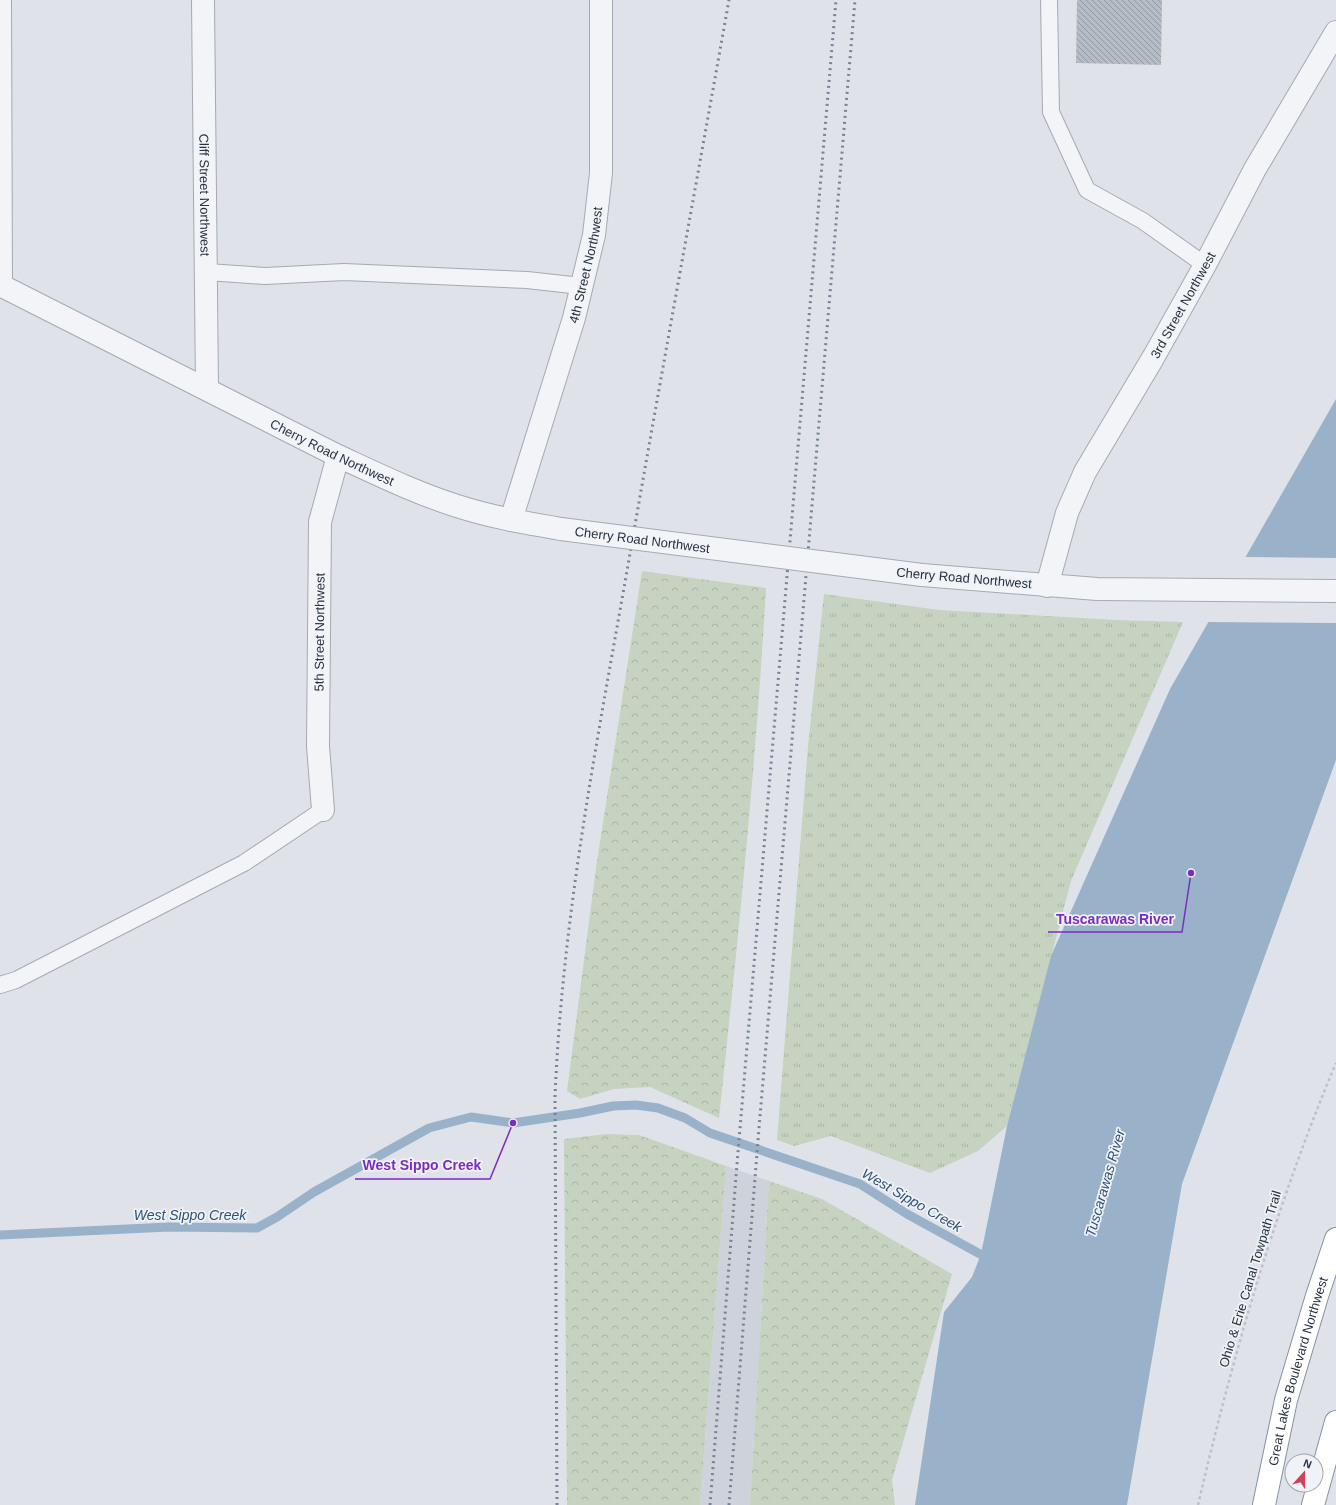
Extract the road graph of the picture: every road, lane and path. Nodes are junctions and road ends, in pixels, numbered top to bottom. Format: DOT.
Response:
graph roads {
  1 [pos="3,0"];
  2 [pos="203,0"];
  3 [pos="601,0"];
  4 [pos="1049,0"];
  5 [pos="1336,32"];
  6 [pos="1205,265"];
  7 [pos="207,272"];
  8 [pos="2,286"];
  9 [pos="581,286"];
  10 [pos="207,389"];
  11 [pos="338,456"];
  12 [pos="511,520"];
  13 [pos="1048,586"];
  14 [pos="1336,591"];
  15 [pos="323,810"];
  16 [pos="0,985"];
  17 [pos="1336,1063"];
  18 [pos="1336,1239"];
  19 [pos="1336,1422"];
  20 [pos="1198,1505"];
  21 [pos="1264,1505"];
  22 [pos="1313,1505"];
  1 -- 8 [label="lane"];
  2 -- 7 [label="street, Cliff Street Northwest"];
  3 -- 9 [label="street, 4th Street Northwest"];
  4 -- 6 [label="lane"];
  5 -- 6 [label="street, 3rd Street Northwest"];
  6 -- 13 [label="street, 3rd Street Northwest"];
  7 -- 9 [label="lane"];
  7 -- 10 [label="street, Cliff Street Northwest"];
  8 -- 10 [label="street, Cherry Road Northwest"];
  9 -- 12 [label="street, 4th Street Northwest"];
  10 -- 11 [label="street, Cherry Road Northwest"];
  11 -- 12 [label="street, Cherry Road Northwest"];
  11 -- 15 [label="street, 5th Street Northwest"];
  12 -- 13 [label="street, Cherry Road Northwest, bridge"];
  13 -- 14 [label="street, Cherry Road Northwest"];
  15 -- 16 [label="lane"];
  17 -- 20 [label="path, Ohio & Erie Canal Towpath Trail"];
  18 -- 21 [label="highway, Great Lakes Boulevard Northwest"];
  19 -- 22 [label="highway"];
}
